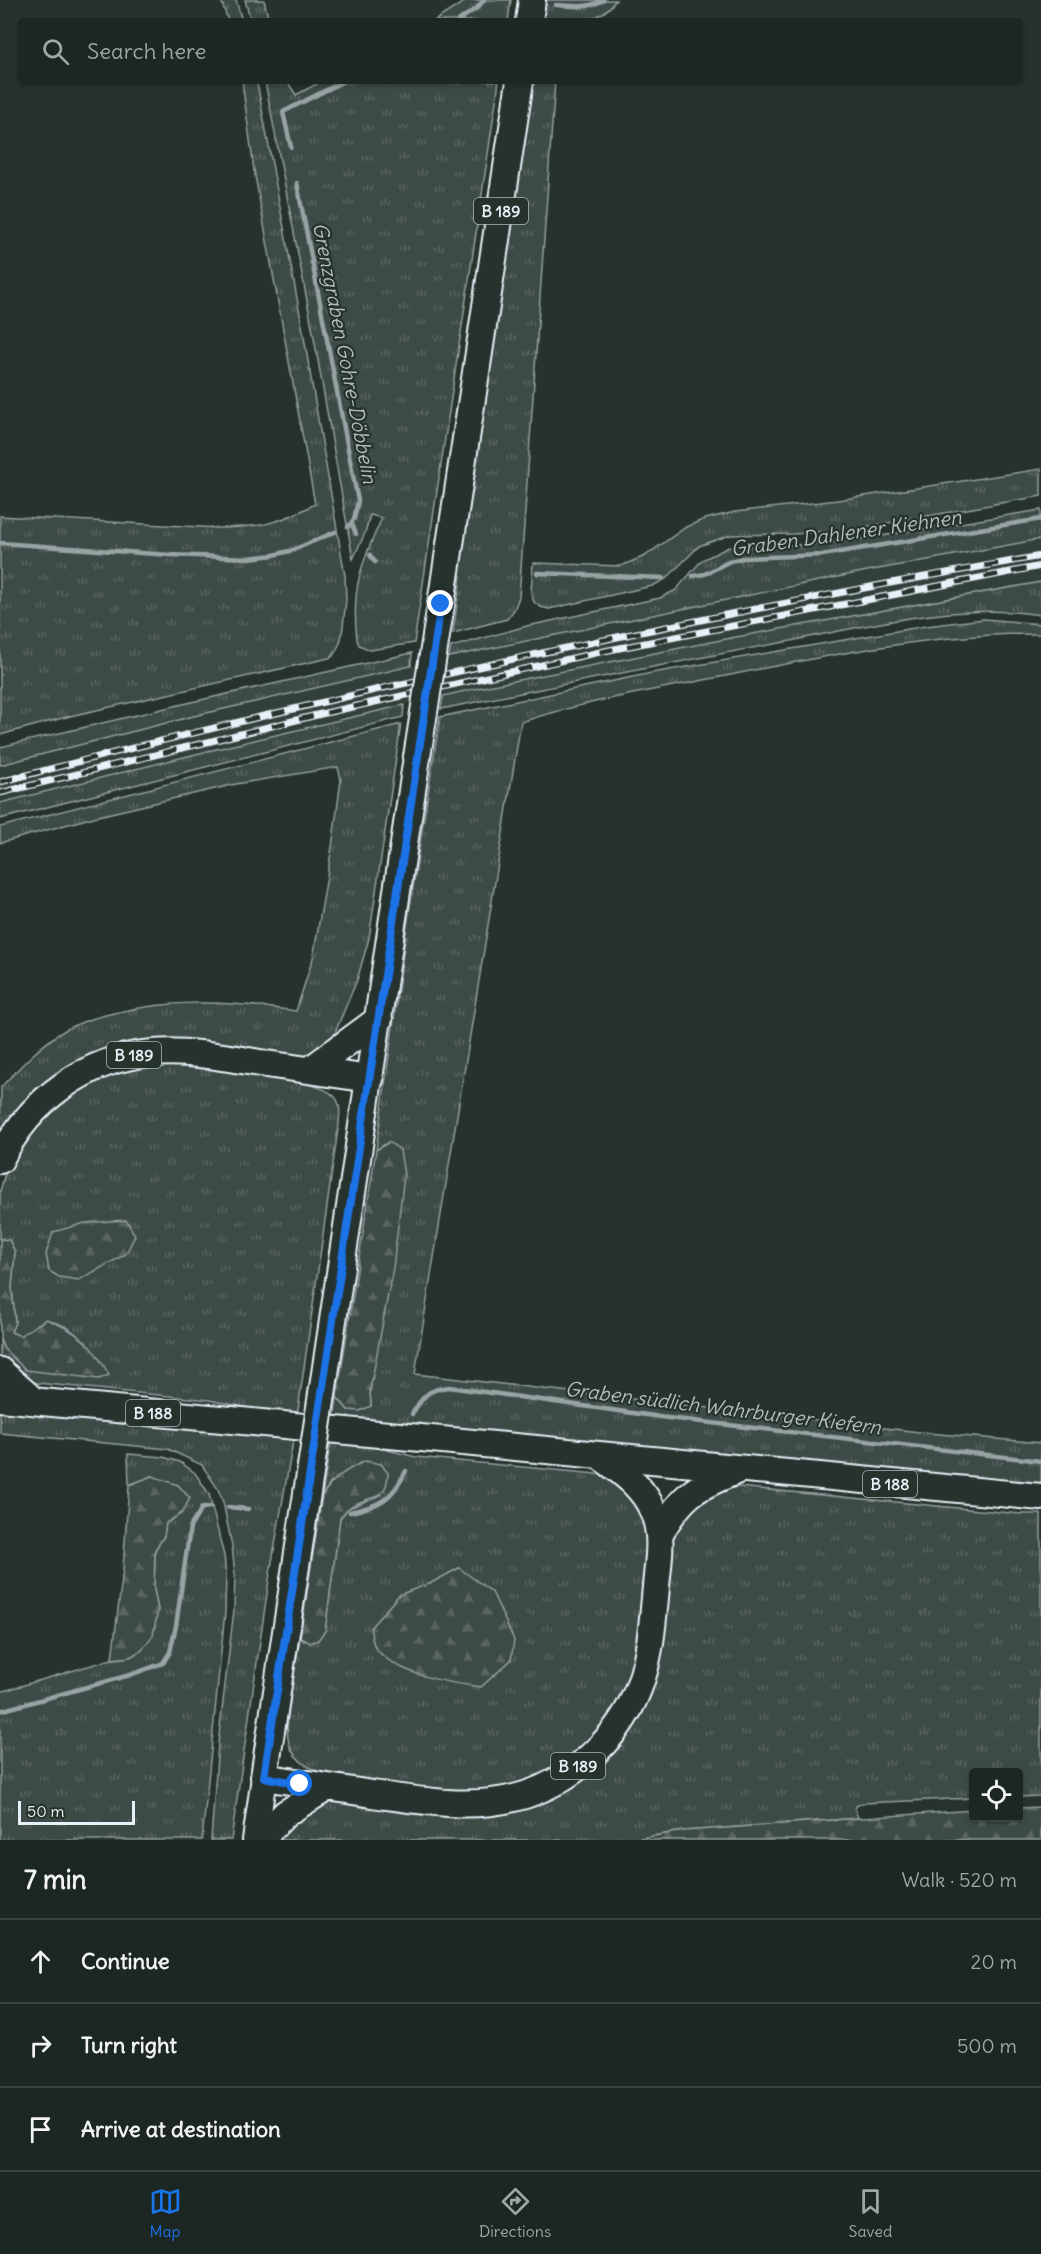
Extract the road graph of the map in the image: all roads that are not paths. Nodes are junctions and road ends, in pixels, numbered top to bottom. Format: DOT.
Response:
graph roads {
  1 [pos="532,0"];
  2 [pos="529,18"];
  3 [pos="520,84"];
  4 [pos="378,1019"];
  5 [pos="310,1070"];
  6 [pos="369,1079"];
  7 [pos="0,1160"];
  8 [pos="0,1371"];
  9 [pos="0,1398"];
  10 [pos="34,1401"];
  11 [pos="600,1455"];
  12 [pos="740,1469"];
  13 [pos="1041,1497"];
  14 [pos="660,1533"];
  15 [pos="264,1777"];
  16 [pos="328,1787"];
  17 [pos="255,1840"];
  18 [pos="260,1840"];
  1 -- 2 [label="main road"];
  3 -- 4 [label="main road, B 189, bridge"];
  4 -- 5 [label="main road"];
  4 -- 6 [label="main road, B 189"];
  5 -- 6 [label="main road, B 189"];
  5 -- 7 [label="main road, B 189"];
  6 -- 15 [label="main road, B 189, bridge"];
  8 -- 10 [label="main road"];
  9 -- 10 [label="main road, B 188"];
  10 -- 11 [label="main road, B 188"];
  11 -- 12 [label="main road"];
  11 -- 14 [label="main road, B 189"];
  12 -- 13 [label="main road, B 188"];
  12 -- 14 [label="main road, B 189"];
  14 -- 16 [label="main road, B 189"];
  15 -- 16 [label="main road, B 189"];
  15 -- 17 [label="main road"];
  16 -- 18 [label="main road"];
}
